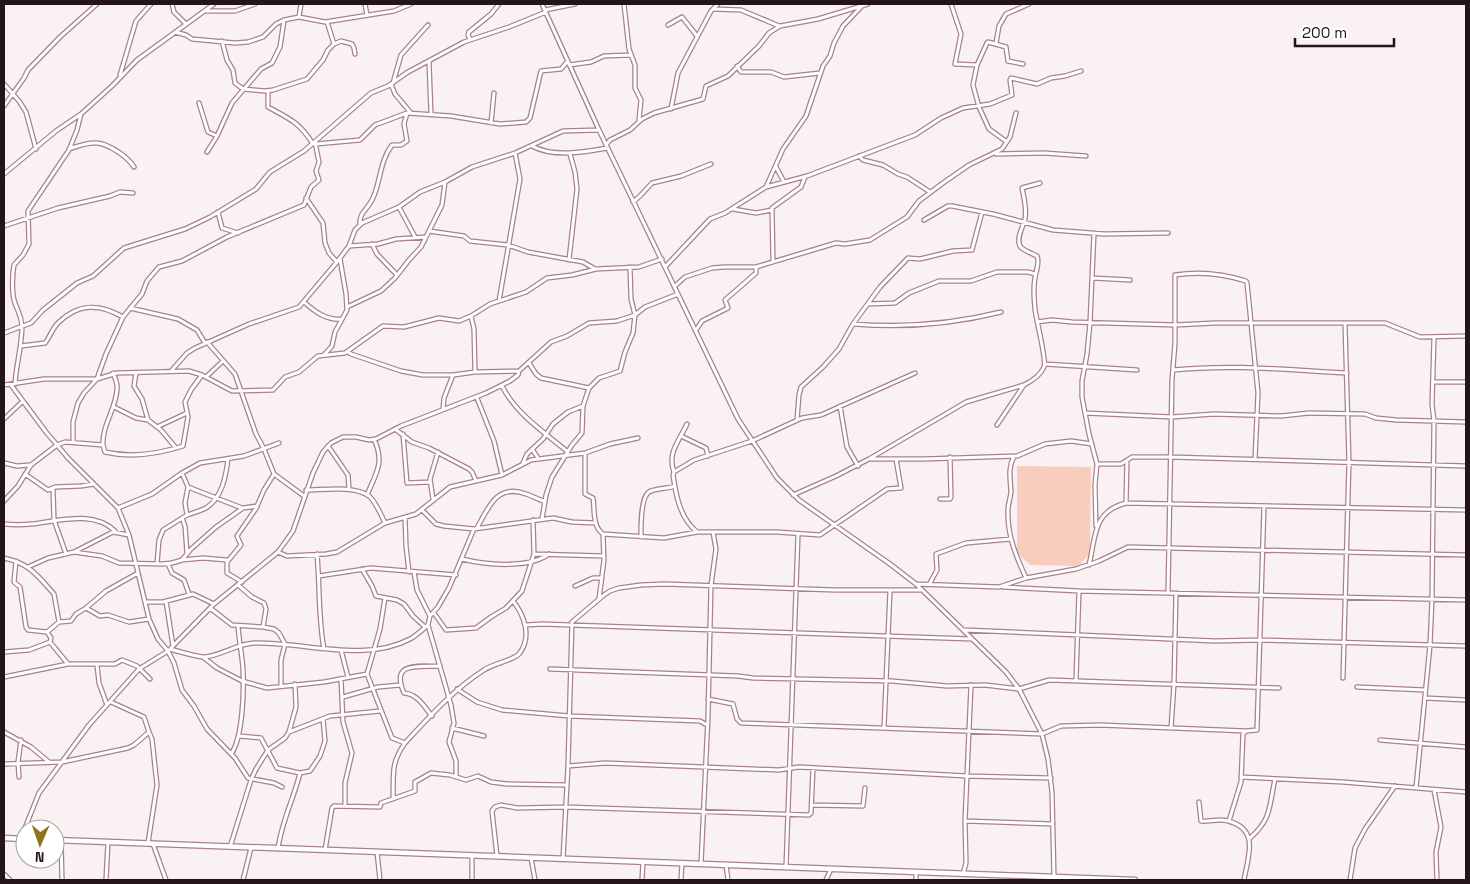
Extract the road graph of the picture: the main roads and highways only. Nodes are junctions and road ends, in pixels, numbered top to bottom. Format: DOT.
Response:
graph roads {
  1 [pos="65,840"];
  2 [pos="1124,880"];
  3 [pos="1135,880"];
  1 -- 2 [label="main road"];
  2 -- 3 [label="main road"];
}
